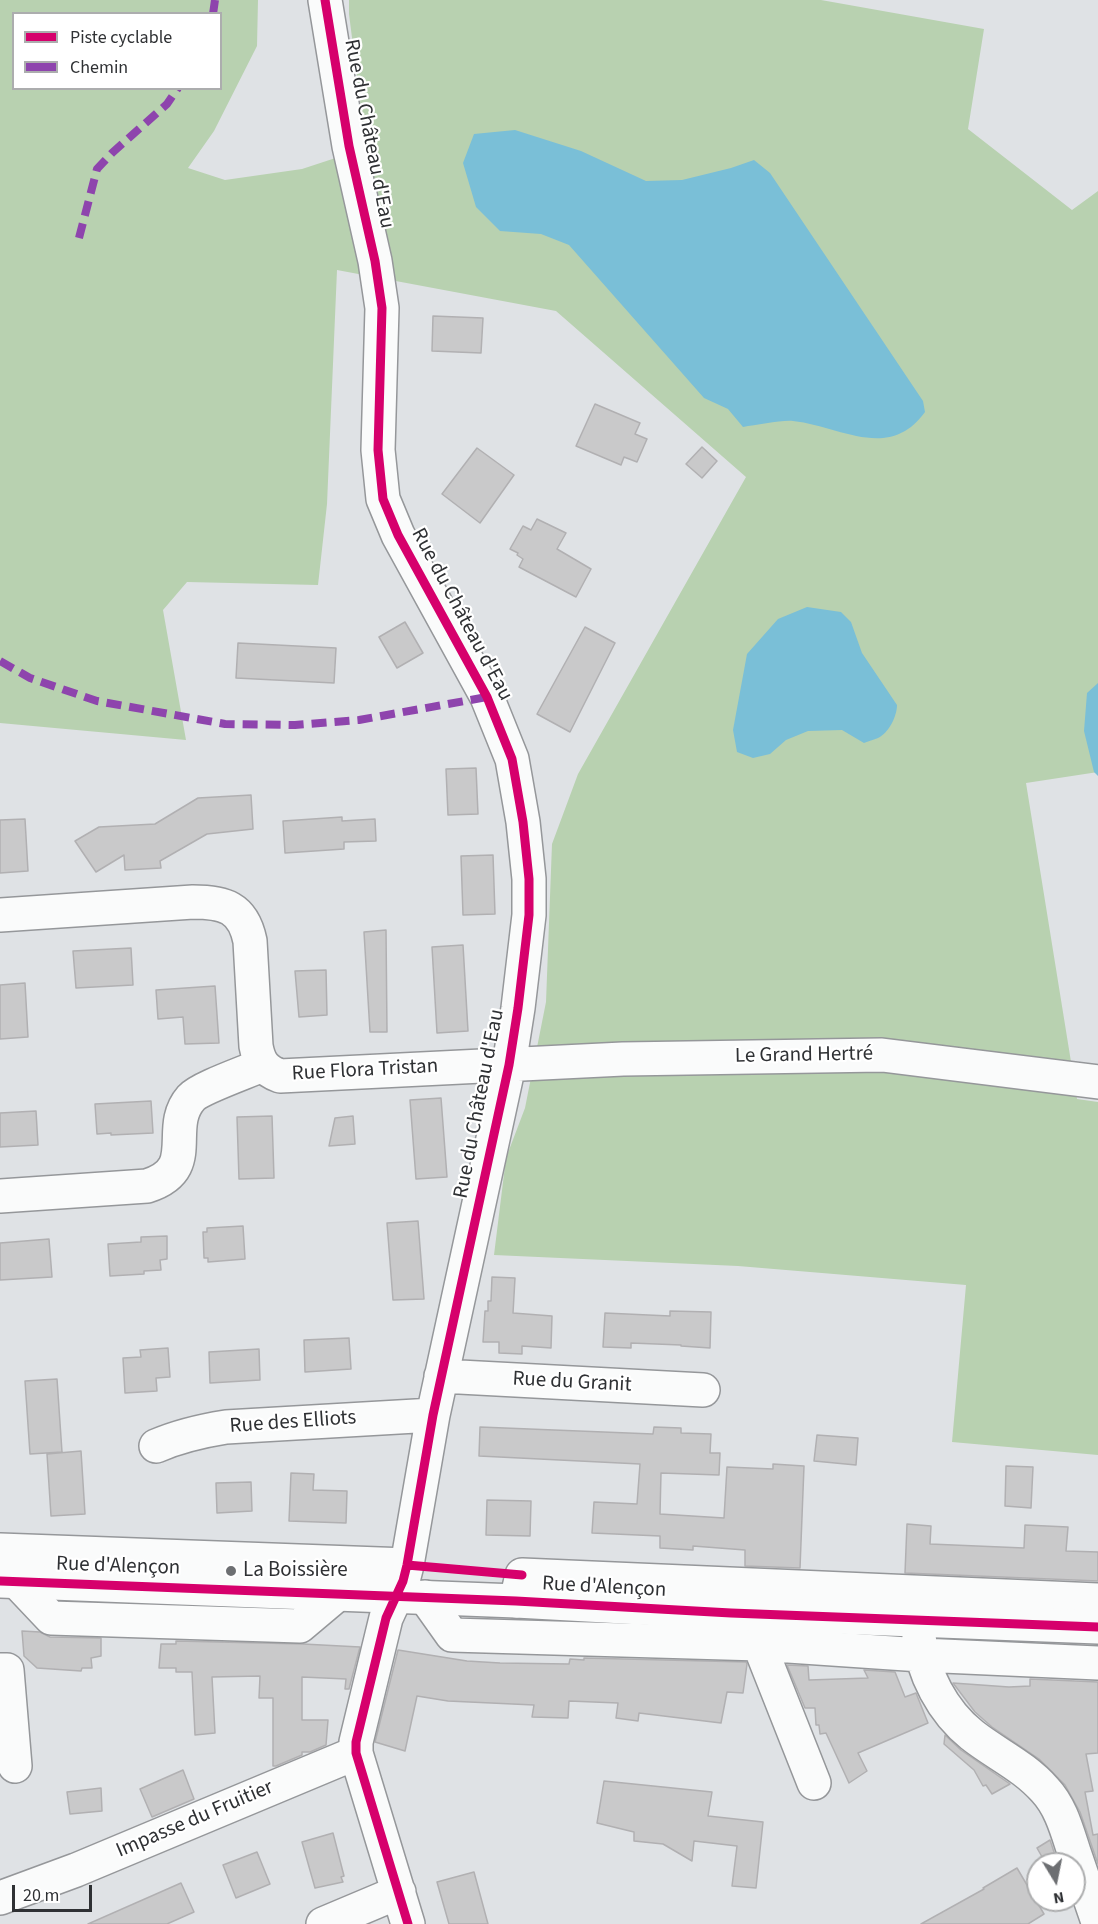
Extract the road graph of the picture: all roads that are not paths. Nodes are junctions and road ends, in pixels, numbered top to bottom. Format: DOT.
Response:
graph roads {
  1 [pos="325,0"];
  2 [pos="0,915"];
  3 [pos="262,1065"];
  4 [pos="509,1065"];
  5 [pos="1098,1082"];
  6 [pos="0,1196"];
  7 [pos="441,1376"];
  8 [pos="703,1390"];
  9 [pos="433,1415"];
  10 [pos="156,1446"];
  11 [pos="0,1550"];
  12 [pos="407,1565"];
  13 [pos="8,1581"];
  14 [pos="411,1597"];
  15 [pos="1098,1600"];
  16 [pos="516,1601"];
  17 [pos="918,1619"];
  18 [pos="1098,1627"];
  19 [pos="759,1644"];
  20 [pos="921,1655"];
  21 [pos="1098,1663"];
  22 [pos="0,1670"];
  23 [pos="356,1753"];
  24 [pos="15,1766"];
  25 [pos="814,1783"];
  26 [pos="399,1892"];
  27 [pos="0,1898"];
  28 [pos="1097,1923"];
  29 [pos="323,1924"];
  30 [pos="408,1924"];
  1 -- 4 [label="street, Rue du Château d'Eau"];
  2 -- 3 [label="street, Rue Flora Tristan"];
  3 -- 4 [label="street, Rue Flora Tristan"];
  3 -- 6 [label="street"];
  4 -- 5 [label="street, Le Grand Hertré"];
  4 -- 7 [label="street, Rue du Château d'Eau"];
  7 -- 8 [label="street, Rue du Granit"];
  7 -- 9 [label="street, Rue du Château d'Eau"];
  9 -- 10 [label="street, Rue des Elliots"];
  9 -- 12 [label="street, Rue du Château d'Eau"];
  11 -- 12 [label="street"];
  12 -- 14 [label="street, Rue du Château d'Eau"];
  13 -- 14 [label="street, Rue d'Alençon"];
  14 -- 16 [label="street, Rue d'Alençon"];
  14 -- 19 [label="street"];
  14 -- 23 [label="street, Rue du Château d'Eau"];
  15 -- 16 [label="street"];
  16 -- 17 [label="street, Rue d'Alençon"];
  17 -- 18 [label="street, Rue d'Alençon"];
  17 -- 20 [label="street"];
  19 -- 20 [label="street"];
  19 -- 25 [label="street"];
  20 -- 21 [label="street"];
  20 -- 28 [label="street"];
  22 -- 24 [label="street"];
  23 -- 26 [label="street"];
  23 -- 27 [label="street, Impasse du Fruitier"];
  26 -- 29 [label="street"];
  26 -- 30 [label="street"];
}
